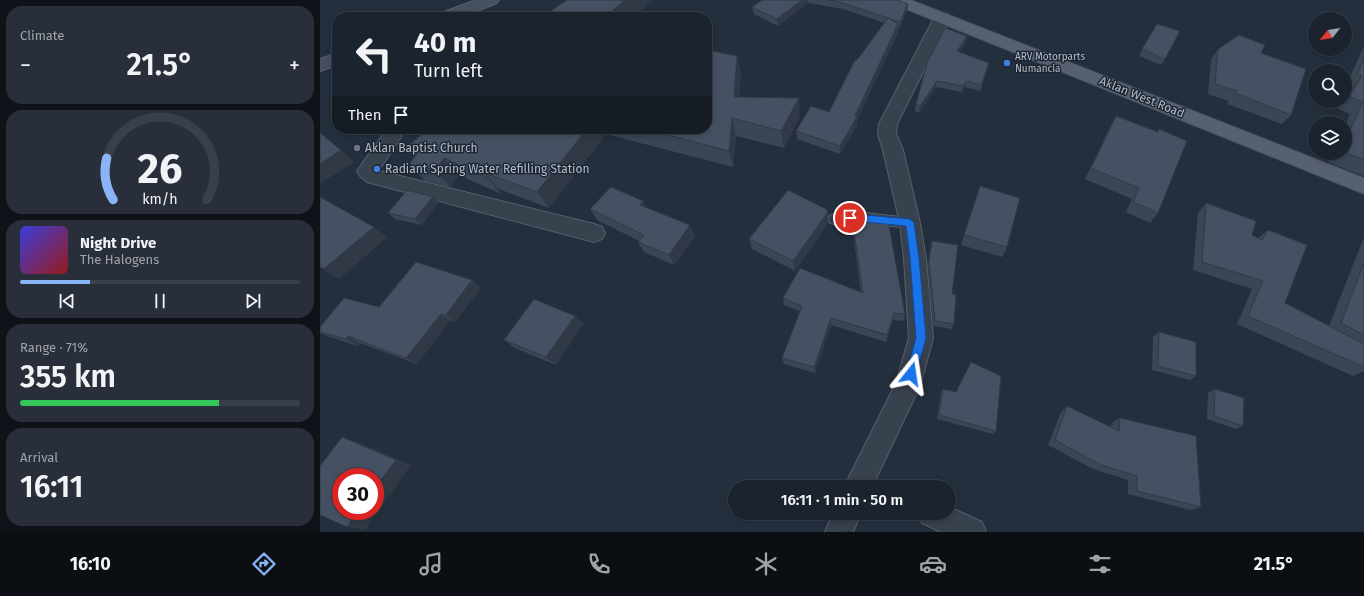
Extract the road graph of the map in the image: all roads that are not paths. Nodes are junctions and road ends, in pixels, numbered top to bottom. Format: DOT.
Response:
graph roads {
  1 [pos="490,0"];
  2 [pos="897,0"];
  3 [pos="460,12"];
  4 [pos="942,18"];
  5 [pos="332,61"];
  6 [pos="320,65"];
  7 [pos="391,134"];
  8 [pos="1364,186"];
  9 [pos="835,219"];
  10 [pos="910,223"];
  11 [pos="594,233"];
  12 [pos="868,480"];
  13 [pos="844,520"];
  14 [pos="947,520"];
  15 [pos="839,532"];
  16 [pos="972,532"];
  1 -- 3 [label="street"];
  2 -- 4 [label="main road, Aklan West Road"];
  4 -- 8 [label="main road, Aklan West Road"];
  4 -- 10 [label="street"];
  5 -- 6 [label="street"];
  7 -- 11 [label="street"];
  9 -- 10 [label="lane"];
  10 -- 12 [label="street"];
  13 -- 15 [label="street"];
  14 -- 16 [label="street"];
}
